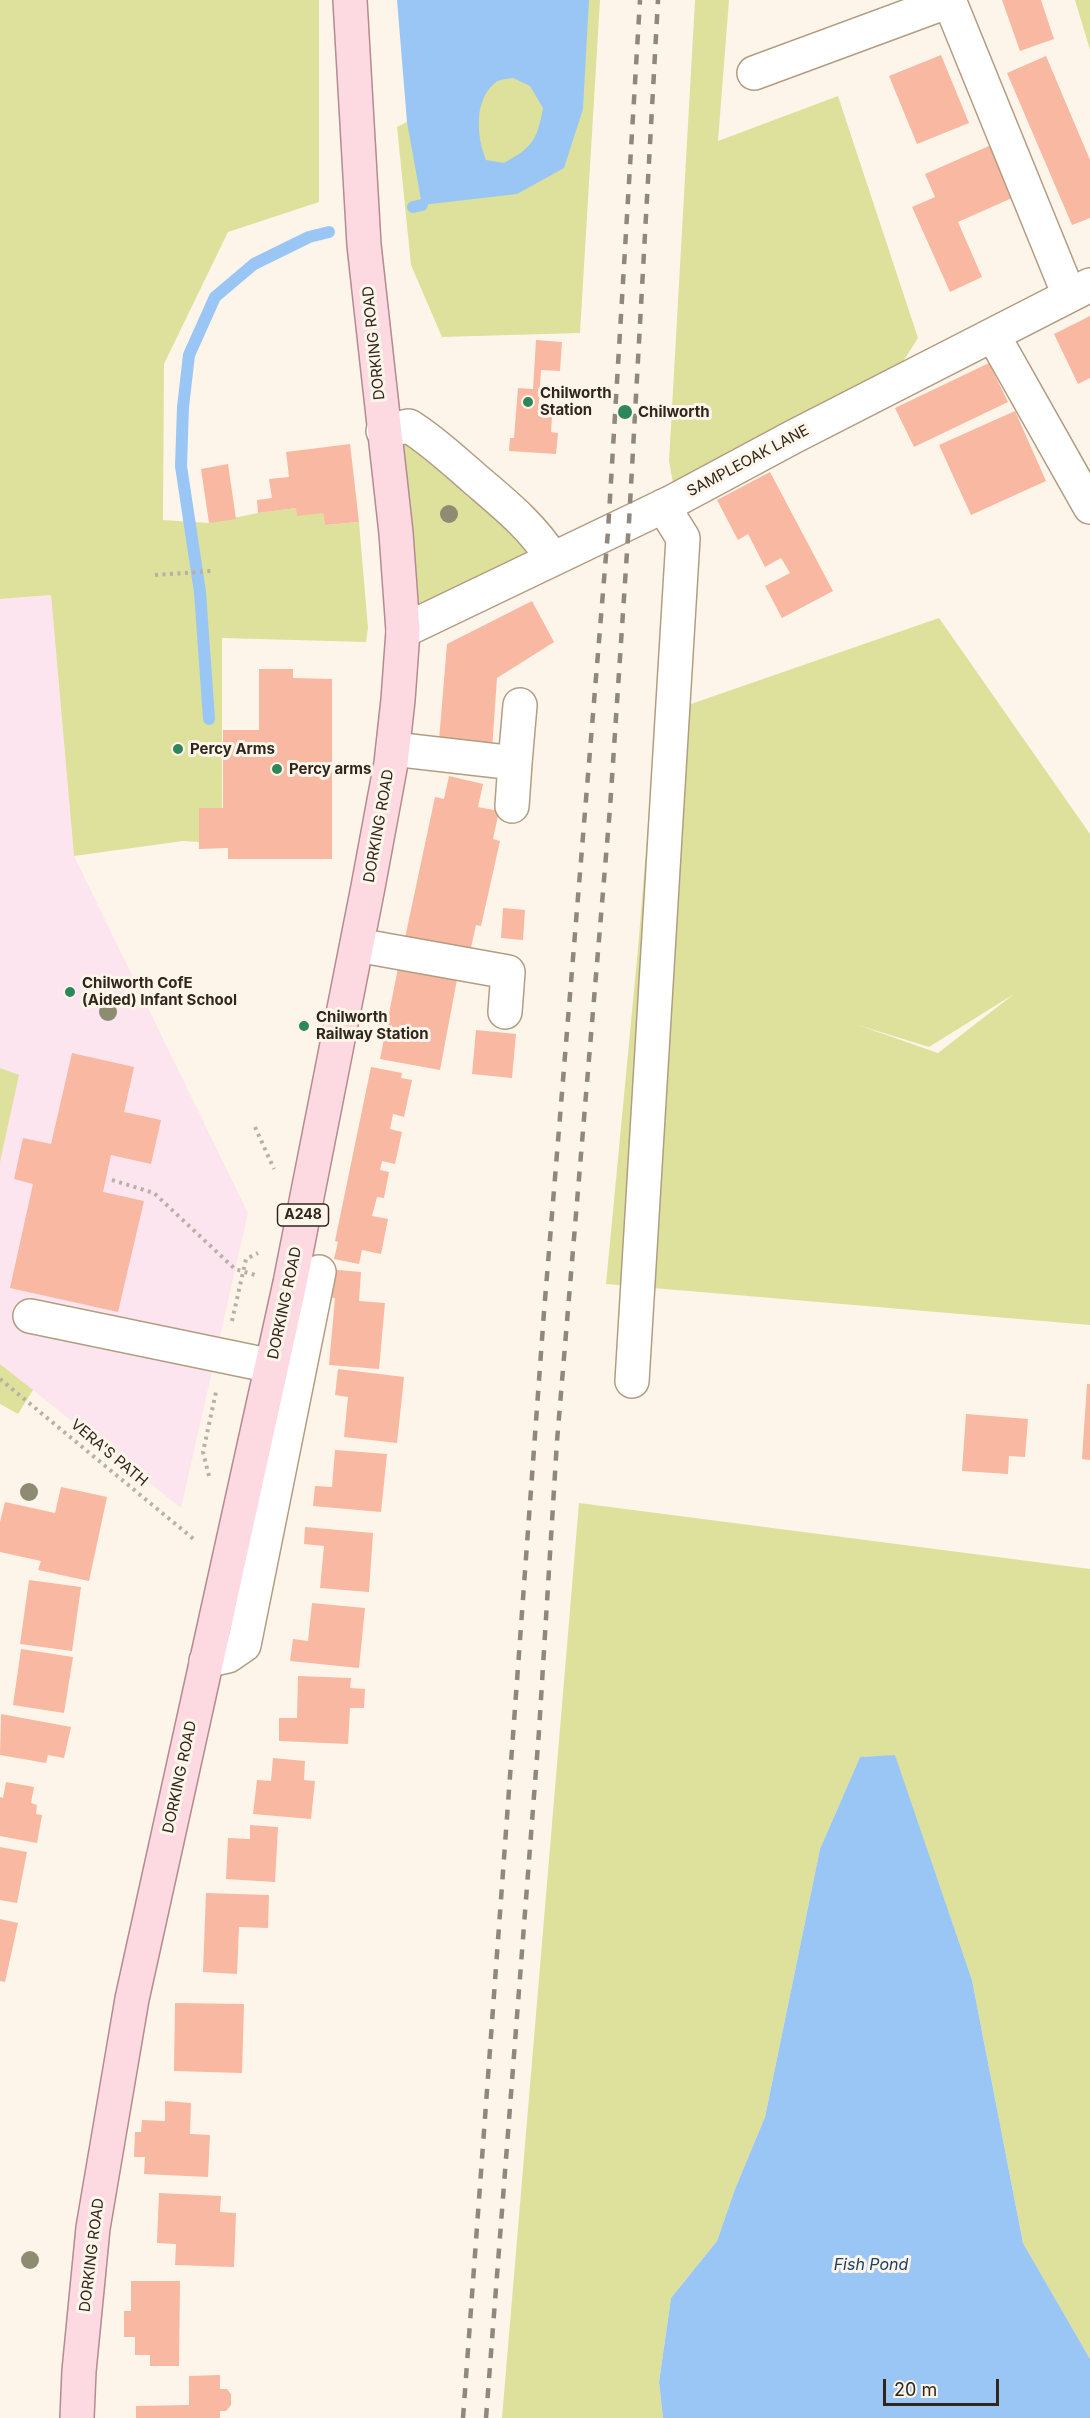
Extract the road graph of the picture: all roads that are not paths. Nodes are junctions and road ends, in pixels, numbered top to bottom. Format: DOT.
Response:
graph roads {
  1 [pos="350,0"];
  2 [pos="949,0"];
  3 [pos="883,12"];
  4 [pos="754,73"];
  5 [pos="1080,290"];
  6 [pos="993,335"];
  7 [pos="383,431"];
  8 [pos="663,506"];
  9 [pos="1090,507"];
  10 [pos="552,558"];
  11 [pos="403,632"];
  12 [pos="520,705"];
  13 [pos="393,750"];
  14 [pos="515,763"];
  15 [pos="512,806"];
  16 [pos="357,945"];
  17 [pos="505,1012"];
  18 [pos="305,1277"];
  19 [pos="30,1316"];
  20 [pos="272,1366"];
  21 [pos="632,1381"];
  22 [pos="271,1436"];
  23 [pos="77,2418"];
  1 -- 7 [label="main road, DORKING ROAD / A248"];
  2 -- 3 [label="street"];
  2 -- 5 [label="street"];
  3 -- 4 [label="street"];
  5 -- 6 [label="street, SAMPLEOAK LANE"];
  6 -- 8 [label="street, SAMPLEOAK LANE"];
  6 -- 9 [label="street"];
  7 -- 10 [label="street"];
  7 -- 11 [label="main road, DORKING ROAD / A248"];
  8 -- 10 [label="street, SAMPLEOAK LANE"];
  8 -- 21 [label="street"];
  10 -- 11 [label="street, SAMPLEOAK LANE"];
  11 -- 13 [label="main road, DORKING ROAD / A248"];
  12 -- 14 [label="street"];
  13 -- 14 [label="street"];
  13 -- 16 [label="main road, DORKING ROAD / A248"];
  14 -- 15 [label="street"];
  16 -- 17 [label="street"];
  16 -- 18 [label="main road, DORKING ROAD / A248"];
  18 -- 20 [label="main road, DORKING ROAD / A248"];
  18 -- 22 [label="street"];
  19 -- 20 [label="street"];
  20 -- 22 [label="main road, DORKING ROAD / A248"];
  22 -- 23 [label="main road, DORKING ROAD / A248"];
}
